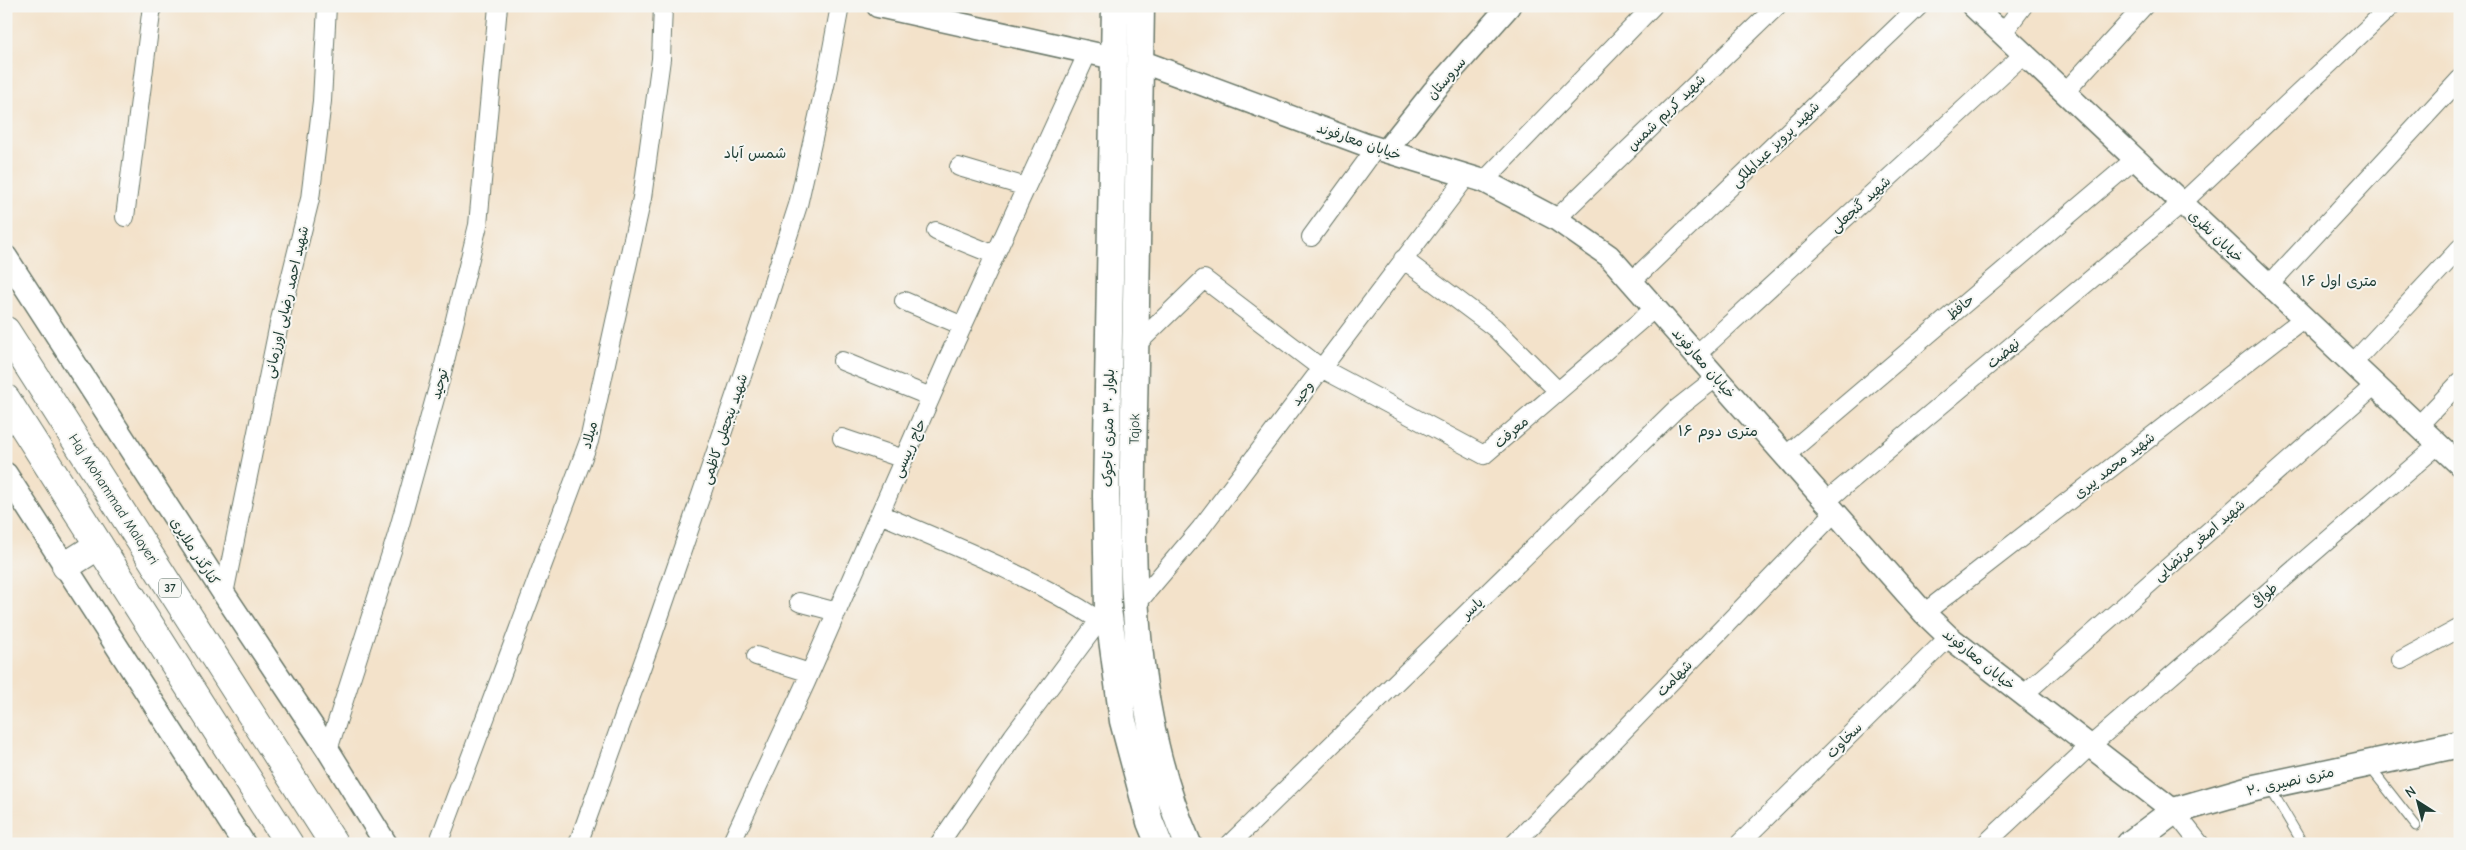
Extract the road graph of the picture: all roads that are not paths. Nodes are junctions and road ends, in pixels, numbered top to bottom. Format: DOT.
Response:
graph roads {
  1 [pos="152,6"];
  2 [pos="327,6"];
  3 [pos="498,6"];
  4 [pos="663,6"];
  5 [pos="840,6"];
  6 [pos="1115,6"];
  7 [pos="1141,6"];
  8 [pos="1509,6"];
  9 [pos="1653,6"];
  10 [pos="1777,6"];
  11 [pos="1919,6"];
  12 [pos="1973,6"];
  13 [pos="2023,6"];
  14 [pos="2144,6"];
  15 [pos="2390,6"];
  16 [pos="886,7"];
  17 [pos="2002,34"];
  18 [pos="1088,52"];
  19 [pos="2024,54"];
  20 [pos="1114,58"];
  21 [pos="1140,61"];
  22 [pos="2460,79"];
  23 [pos="2065,92"];
  24 [pos="1381,149"];
  25 [pos="2135,159"];
  26 [pos="959,167"];
  27 [pos="1475,178"];
  28 [pos="1026,187"];
  29 [pos="2182,203"];
  30 [pos="125,217"];
  31 [pos="1556,219"];
  32 [pos="936,232"];
  33 [pos="1311,237"];
  34 [pos="2460,248"];
  35 [pos="995,256"];
  36 [pos="6,257"];
  37 [pos="1403,259"];
  38 [pos="1632,281"];
  39 [pos="2269,285"];
  40 [pos="904,301"];
  41 [pos="1655,308"];
  42 [pos="2304,318"];
  43 [pos="963,326"];
  44 [pos="6,331"];
  45 [pos="1136,346"];
  46 [pos="1697,354"];
  47 [pos="842,361"];
  48 [pos="2352,364"];
  49 [pos="1321,368"];
  50 [pos="1717,377"];
  51 [pos="2460,382"];
  52 [pos="2375,385"];
  53 [pos="1558,391"];
  54 [pos="931,397"];
  55 [pos="6,399"];
  56 [pos="2418,426"];
  57 [pos="842,438"];
  58 [pos="2438,445"];
  59 [pos="1785,456"];
  60 [pos="904,459"];
  61 [pos="2460,465"];
  62 [pos="6,474"];
  63 [pos="1829,508"];
  64 [pos="880,514"];
  65 [pos="99,544"];
  66 [pos="66,566"];
  67 [pos="224,594"];
  68 [pos="799,602"];
  69 [pos="1134,607"];
  70 [pos="837,612"];
  71 [pos="1924,613"];
  72 [pos="1104,614"];
  73 [pos="2460,628"];
  74 [pos="1949,637"];
  75 [pos="756,656"];
  76 [pos="2401,660"];
  77 [pos="810,673"];
  78 [pos="2023,695"];
  79 [pos="2460,744"];
  80 [pos="2090,746"];
  81 [pos="328,750"];
  82 [pos="2367,764"];
  83 [pos="2268,786"];
  84 [pos="2174,811"];
  85 [pos="2416,826"];
  86 [pos="244,844"];
  87 [pos="289,844"];
  88 [pos="334,844"];
  89 [pos="386,844"];
  90 [pos="438,844"];
  91 [pos="578,844"];
  92 [pos="731,844"];
  93 [pos="939,844"];
  94 [pos="1159,844"];
  95 [pos="1188,844"];
  96 [pos="1230,844"];
  97 [pos="1514,844"];
  98 [pos="1739,844"];
  99 [pos="1985,844"];
  100 [pos="2130,844"];
  101 [pos="2200,844"];
  102 [pos="2303,844"];
  1 -- 30 [label="street"];
  2 -- 67 [label="street, شهید احمد رضایی اورزمانی"];
  3 -- 81 [label="street, توحید"];
  4 -- 90 [label="street, میلاد"];
  5 -- 91 [label="street, شهید پنجعلی کاظمی"];
  6 -- 20 [label="main road, بلوار ۳۰ متری تاجوک"];
  7 -- 21 [label="main road, Tajok"];
  8 -- 24 [label="street, سروستان"];
  9 -- 27 [label="street, وحید"];
  10 -- 31 [label="street, شهید کریم شمس"];
  11 -- 38 [label="street, شهید پرویز عبدالملکی"];
  12 -- 17 [label="street, خیابان نظری"];
  13 -- 17 [label="street"];
  14 -- 23 [label="street"];
  15 -- 29 [label="street, نهضت"];
  16 -- 18 [label="street"];
  17 -- 19 [label="street, خیابان نظری"];
  18 -- 20 [label="street"];
  18 -- 28 [label="street, حاج رییسی"];
  19 -- 23 [label="street, خیابان نظری"];
  19 -- 46 [label="street, شهید گنجعلی"];
  20 -- 21 [label="main road"];
  20 -- 72 [label="main road, بلوار ۳۰ متری تاجوک"];
  21 -- 24 [label="street, خیابان معارفوند"];
  21 -- 45 [label="main road, Tajok"];
  22 -- 39 [label="street"];
  23 -- 25 [label="street, خیابان نظری"];
  24 -- 27 [label="street, خیابان معارفوند"];
  24 -- 33 [label="street"];
  25 -- 29 [label="street, خیابان نظری"];
  25 -- 59 [label="street, حافظ"];
  26 -- 28 [label="street"];
  27 -- 31 [label="street, خیابان معارفوند"];
  27 -- 37 [label="street, وحید"];
  28 -- 35 [label="street, حاج رییسی"];
  29 -- 39 [label="street, خیابان نظری"];
  29 -- 63 [label="street, نهضت"];
  31 -- 38 [label="street, خیابان معارفوند"];
  32 -- 35 [label="street"];
  34 -- 48 [label="street"];
  35 -- 43 [label="street, حاج رییسی"];
  36 -- 67 [label="street, کنارگذر ملایری"];
  37 -- 49 [label="street, وحید"];
  37 -- 53 [label="street"];
  38 -- 41 [label="street, خیابان معارفوند"];
  39 -- 42 [label="street, خیابان نظری"];
  40 -- 43 [label="street"];
  41 -- 46 [label="street, خیابان معارفوند"];
  41 -- 53 [label="street, معرفت"];
  42 -- 48 [label="street, خیابان نظری"];
  42 -- 71 [label="street, شهید محمد پیری"];
  43 -- 54 [label="street, حاج رییسی"];
  44 -- 88 [label="highway, Haj Mohammad Malayeri / 37"];
  45 -- 49 [label="street"];
  45 -- 69 [label="main road, Tajok"];
  46 -- 50 [label="street, خیابان معارفوند"];
  47 -- 54 [label="street"];
  48 -- 52 [label="street, خیابان نظری"];
  49 -- 53 [label="street, معرفت"];
  49 -- 69 [label="street, وحید"];
  50 -- 59 [label="street, خیابان معارفوند"];
  50 -- 96 [label="street, یاسر"];
  51 -- 56 [label="street"];
  52 -- 56 [label="street, خیابان نظری"];
  52 -- 78 [label="street, شهید اصغر مرتضایی"];
  54 -- 60 [label="street, حاج رییسی"];
  55 -- 65 [label="highway"];
  56 -- 58 [label="street, خیابان نظری"];
  57 -- 60 [label="street"];
  58 -- 61 [label="street, خیابان نظری"];
  58 -- 80 [label="street, طوافی"];
  59 -- 63 [label="street, خیابان معارفوند"];
  60 -- 64 [label="street, حاج رییسی"];
  62 -- 66 [label="street"];
  63 -- 71 [label="street, خیابان معارفوند"];
  63 -- 97 [label="street, شهامت"];
  64 -- 70 [label="street, حاج رییسی"];
  64 -- 72 [label="street"];
  65 -- 66 [label="highway"];
  65 -- 87 [label="highway"];
  66 -- 86 [label="street"];
  67 -- 81 [label="street, کنارگذر ملایری"];
  68 -- 70 [label="street"];
  69 -- 95 [label="main road, Tajok"];
  70 -- 77 [label="street, حاج رییسی"];
  71 -- 74 [label="street, خیابان معارفوند"];
  72 -- 93 [label="street"];
  72 -- 94 [label="main road, بلوار ۳۰ متری تاجوک"];
  73 -- 76 [label="street"];
  74 -- 78 [label="street, خیابان معارفوند"];
  74 -- 98 [label="street, سخاوت"];
  75 -- 77 [label="street"];
  77 -- 92 [label="street, حاج رییسی"];
  78 -- 80 [label="street, خیابان معارفوند"];
  79 -- 82 [label="main road, ۲۰ متری نصیری"];
  80 -- 84 [label="street, خیابان معارفوند"];
  80 -- 99 [label="street, طوافی"];
  81 -- 89 [label="street, کنارگذر ملایری"];
  82 -- 83 [label="main road, ۲۰ متری نصیری"];
  82 -- 85 [label="lane"];
  83 -- 84 [label="main road, ۲۰ متری نصیری"];
  83 -- 102 [label="lane"];
  84 -- 100 [label="main road, ۲۰ متری نصیری"];
  84 -- 101 [label="street"];
}
